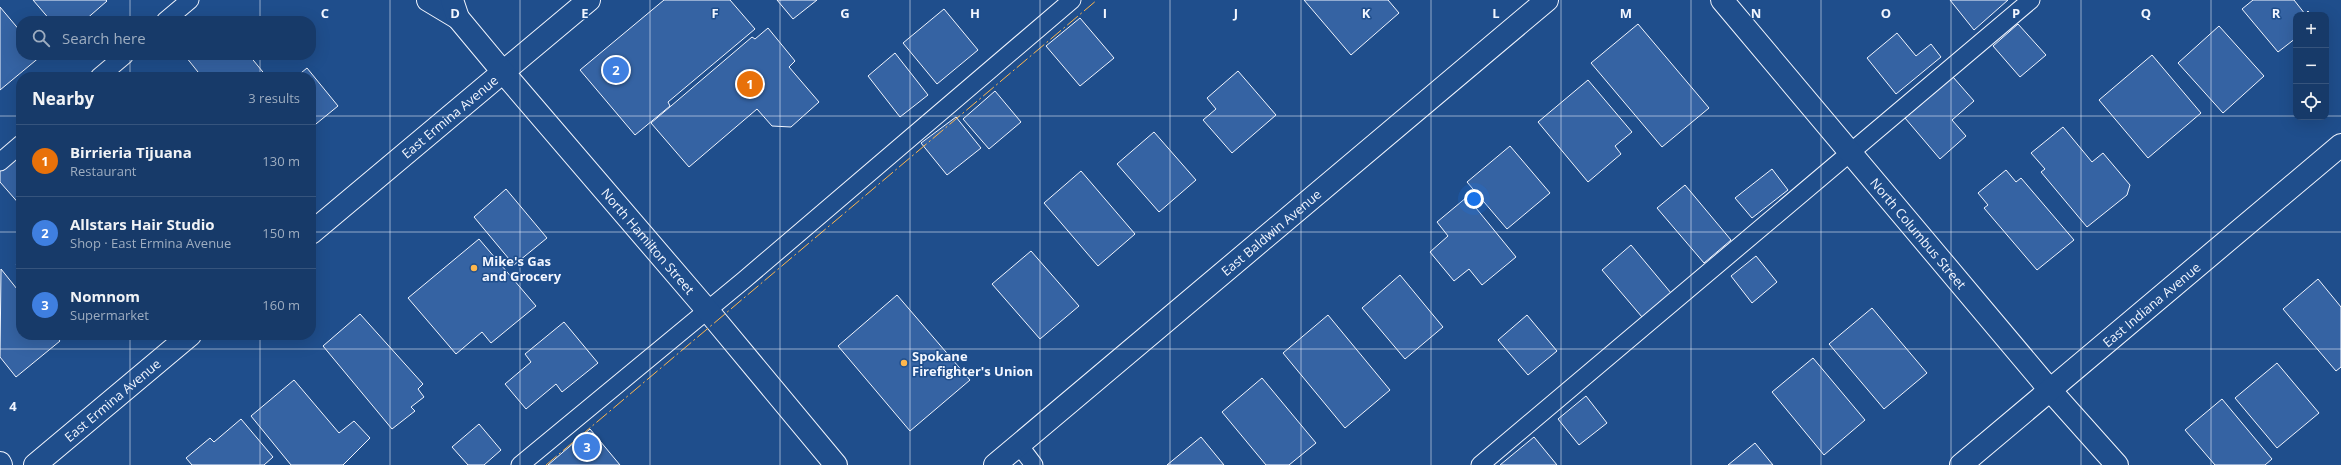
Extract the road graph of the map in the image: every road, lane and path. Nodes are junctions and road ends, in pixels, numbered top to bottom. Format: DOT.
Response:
graph roads {
  1 [pos="190,0"];
  2 [pos="428,0"];
  3 [pos="589,0"];
  4 [pos="1072,0"];
  5 [pos="1547,0"];
  6 [pos="1722,0"];
  7 [pos="2031,0"];
  8 [pos="455,9"];
  9 [pos="171,16"];
  10 [pos="119,60"];
  11 [pos="105,72"];
  12 [pos="503,72"];
  13 [pos="2341,144"];
  14 [pos="16,148"];
  15 [pos="1851,152"];
  16 [pos="0,162"];
  17 [pos="316,229"];
  18 [pos="708,311"];
  19 [pos="184,340"];
  20 [pos="2050,390"];
  21 [pos="1019,445"];
  22 [pos="35,465"];
  23 [pos="520,465"];
  24 [pos="836,465"];
  25 [pos="995,465"];
  26 [pos="1034,465"];
  27 [pos="1480,465"];
  28 [pos="1961,465"];
  29 [pos="2117,465"];
  1 -- 9 [label="lane"];
  2 -- 8 [label="street, North Hamilton Street"];
  3 -- 12 [label="street, East Ermina Avenue"];
  4 -- 18 [label="lane"];
  5 -- 21 [label="street, East Baldwin Avenue"];
  6 -- 15 [label="street, North Columbus Street"];
  7 -- 15 [label="lane"];
  8 -- 12 [label="street, North Hamilton Street"];
  10 -- 11 [label="lane"];
  12 -- 17 [label="street, East Ermina Avenue"];
  12 -- 18 [label="street, North Hamilton Street"];
  13 -- 20 [label="street, East Indiana Avenue"];
  14 -- 16 [label="lane"];
  15 -- 20 [label="street, North Columbus Street"];
  15 -- 27 [label="lane"];
  18 -- 23 [label="lane"];
  18 -- 24 [label="street, North Hamilton Street"];
  19 -- 22 [label="street, East Ermina Avenue"];
  20 -- 28 [label="street, East Indiana Avenue"];
  20 -- 29 [label="street, North Columbus Street"];
  21 -- 25 [label="street, East Baldwin Avenue"];
  21 -- 26 [label="lane"];
}
